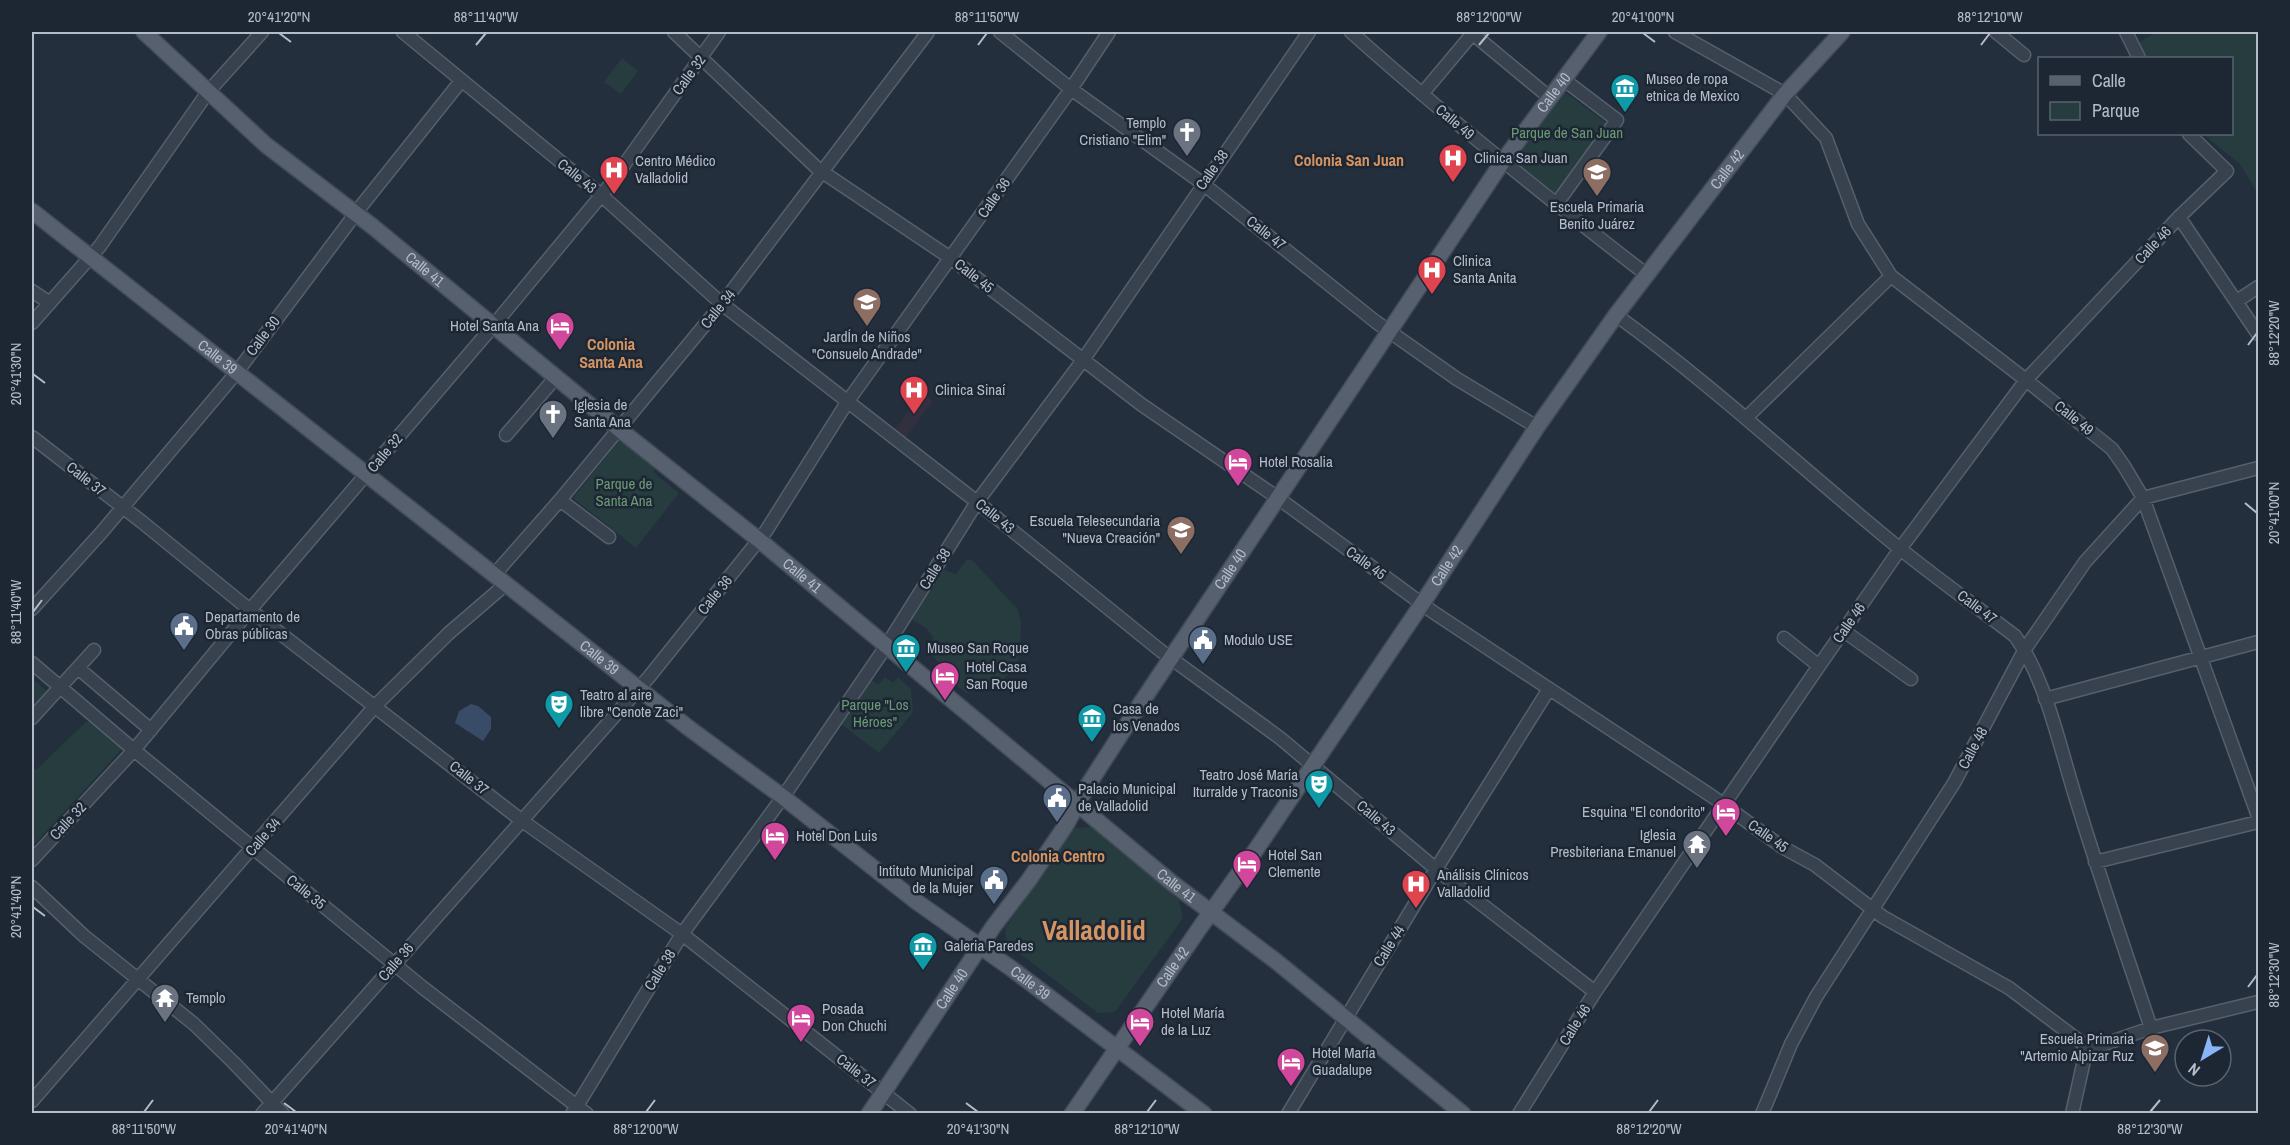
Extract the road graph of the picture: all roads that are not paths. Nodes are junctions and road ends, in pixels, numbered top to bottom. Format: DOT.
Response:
graph roads {
  1 [pos="144,32"];
  2 [pos="262,32"];
  3 [pos="403,32"];
  4 [pos="674,32"];
  5 [pos="719,32"];
  6 [pos="928,32"];
  7 [pos="1000,32"];
  8 [pos="1109,32"];
  9 [pos="1308,32"];
  10 [pos="1352,32"];
  11 [pos="1599,32"];
  12 [pos="1676,32"];
  13 [pos="1842,32"];
  14 [pos="1996,32"];
  15 [pos="2126,32"];
  16 [pos="1474,33"];
  17 [pos="2024,55"];
  18 [pos="702,56"];
  19 [pos="2138,57"];
  20 [pos="1563,79"];
  21 [pos="461,81"];
  22 [pos="1071,89"];
  23 [pos="208,92"];
  24 [pos="1422,94"];
  25 [pos="1785,94"];
  26 [pos="1549,97"];
  27 [pos="2190,135"];
  28 [pos="1503,161"];
  29 [pos="822,172"];
  30 [pos="1202,183"];
  31 [pos="601,195"];
  32 [pos="1557,203"];
  33 [pos="32,211"];
  34 [pos="356,213"];
  35 [pos="2179,217"];
  36 [pos="90,257"];
  37 [pos="952,259"];
  38 [pos="1647,275"];
  39 [pos="1891,276"];
  40 [pos="2259,288"];
  41 [pos="32,291"];
  42 [pos="2237,301"];
  43 [pos="50,303"];
  44 [pos="722,304"];
  45 [pos="1616,315"];
  46 [pos="32,323"];
  47 [pos="494,325"];
  48 [pos="1389,331"];
  49 [pos="2259,334"];
  50 [pos="1083,360"];
  51 [pos="237,372"];
  52 [pos="556,377"];
  53 [pos="2026,380"];
  54 [pos="849,402"];
  55 [pos="1746,418"];
  56 [pos="1536,428"];
  57 [pos="619,429"];
  58 [pos="506,435"];
  59 [pos="32,437"];
  60 [pos="2259,468"];
  61 [pos="367,474"];
  62 [pos="1278,498"];
  63 [pos="2143,498"];
  64 [pos="560,500"];
  65 [pos="977,502"];
  66 [pos="123,507"];
  67 [pos="609,537"];
  68 [pos="759,540"];
  69 [pos="1900,549"];
  70 [pos="500,580"];
  71 [pos="1422,604"];
  72 [pos="32,609"];
  73 [pos="250,610"];
  74 [pos="1844,631"];
  75 [pos="1784,638"];
  76 [pos="2259,642"];
  77 [pos="887,645"];
  78 [pos="2025,649"];
  79 [pos="94,650"];
  80 [pos="2199,657"];
  81 [pos="1173,659"];
  82 [pos="32,663"];
  83 [pos="1819,666"];
  84 [pos="78,668"];
  85 [pos="1911,679"];
  86 [pos="61,688"];
  87 [pos="639,689"];
  88 [pos="1550,689"];
  89 [pos="2045,699"];
  90 [pos="376,705"];
  91 [pos="32,718"];
  92 [pos="151,730"];
  93 [pos="134,750"];
  94 [pos="1314,765"];
  95 [pos="783,797"];
  96 [pos="1078,804"];
  97 [pos="1724,805"];
  98 [pos="2259,816"];
  99 [pos="521,820"];
  100 [pos="2259,822"];
  101 [pos="253,848"];
  102 [pos="32,860"];
  103 [pos="2095,862"];
  104 [pos="1436,869"];
  105 [pos="32,887"];
  106 [pos="1874,910"];
  107 [pos="1211,912"];
  108 [pos="682,934"];
  109 [pos="980,946"];
  110 [pos="394,963"];
  111 [pos="138,980"];
  112 [pos="1595,992"];
  113 [pos="2259,1002"];
  114 [pos="1345,1017"];
  115 [pos="2151,1028"];
  116 [pos="1117,1048"];
  117 [pos="2090,1049"];
  118 [pos="883,1092"];
  119 [pos="32,1101"];
  120 [pos="272,1102"];
  121 [pos="574,1110"];
  122 [pos="262,1113"];
  123 [pos="283,1113"];
  124 [pos="588,1113"];
  125 [pos="869,1113"];
  126 [pos="910,1113"];
  127 [pos="1072,1113"];
  128 [pos="1204,1113"];
  129 [pos="1288,1113"];
  130 [pos="1463,1113"];
  131 [pos="1519,1113"];
  132 [pos="1762,1113"];
  133 [pos="2072,1113"];
  1 -- 23 [label="main road, Calle 41"];
  2 -- 23 [label="street"];
  3 -- 21 [label="street, Calle 43"];
  4 -- 18 [label="street, Calle 45"];
  5 -- 18 [label="street, Calle 32"];
  6 -- 29 [label="street, Calle 34"];
  7 -- 22 [label="street, Calle 47"];
  8 -- 22 [label="street, Calle 36"];
  9 -- 30 [label="street, Calle 38"];
  10 -- 24 [label="street, Calle 49"];
  11 -- 20 [label="main road, Calle 40"];
  12 -- 25 [label="street, Calle 49"];
  13 -- 25 [label="main road, Calle 42"];
  14 -- 17 [label="street"];
  15 -- 19 [label="street"];
  16 -- 24 [label="street"];
  16 -- 26 [label="street"];
  18 -- 29 [label="street, Calle 45"];
  18 -- 31 [label="street, Calle 32"];
  20 -- 26 [label="main road, Calle 40"];
  20 -- 32 [label="street"];
  21 -- 31 [label="street, Calle 43"];
  21 -- 34 [label="street, Calle 30"];
  22 -- 30 [label="street, Calle 47"];
  22 -- 37 [label="street, Calle 36"];
  23 -- 34 [label="main road, Calle 41"];
  23 -- 36 [label="street"];
  24 -- 28 [label="street, Calle 49"];
  25 -- 38 [label="main road, Calle 42"];
  25 -- 39 [label="street, Calle 49"];
  26 -- 28 [label="main road, Calle 40"];
  27 -- 35 [label="street, Calle 46"];
  28 -- 32 [label="street, Calle 49"];
  28 -- 48 [label="main road, Calle 40"];
  29 -- 37 [label="street, Calle 45"];
  29 -- 44 [label="street, Calle 34"];
  30 -- 48 [label="street, Calle 47"];
  30 -- 50 [label="street, Calle 38"];
  31 -- 44 [label="street, Calle 43"];
  31 -- 47 [label="street, Calle 32"];
  32 -- 38 [label="street, Calle 49"];
  33 -- 36 [label="main road, Calle 39"];
  34 -- 47 [label="main road, Calle 41"];
  34 -- 51 [label="street, Calle 30"];
  35 -- 42 [label="street"];
  35 -- 53 [label="street, Calle 46"];
  36 -- 43 [label="street"];
  36 -- 51 [label="main road, Calle 39"];
  37 -- 50 [label="street, Calle 45"];
  37 -- 54 [label="street, Calle 36"];
  38 -- 45 [label="main road, Calle 42"];
  39 -- 53 [label="street, Calle 49"];
  39 -- 55 [label="street"];
  40 -- 42 [label="street"];
  41 -- 43 [label="street"];
  42 -- 49 [label="street"];
  43 -- 46 [label="street"];
  44 -- 54 [label="street, Calle 43"];
  44 -- 57 [label="street, Calle 34"];
  45 -- 55 [label="street, Calle 47"];
  45 -- 56 [label="main road, Calle 42"];
  47 -- 52 [label="main road, Calle 41"];
  47 -- 61 [label="street, Calle 32"];
  48 -- 56 [label="street, Calle 47"];
  48 -- 62 [label="main road, Calle 40"];
  50 -- 62 [label="street, Calle 45"];
  50 -- 65 [label="street, Calle 38"];
  51 -- 61 [label="main road, Calle 39"];
  51 -- 66 [label="street, Calle 30"];
  52 -- 57 [label="main road, Calle 41"];
  52 -- 58 [label="street"];
  53 -- 63 [label="street, Calle 49"];
  53 -- 69 [label="street, Calle 46"];
  54 -- 65 [label="street, Calle 43"];
  54 -- 68 [label="street, Calle 36"];
  55 -- 69 [label="street, Calle 47"];
  56 -- 71 [label="main road, Calle 42"];
  57 -- 64 [label="street, Calle 34"];
  57 -- 68 [label="main road, Calle 41"];
  59 -- 66 [label="street, Calle 37"];
  60 -- 63 [label="street"];
  61 -- 70 [label="main road, Calle 39"];
  61 -- 73 [label="street, Calle 32"];
  62 -- 71 [label="street, Calle 45"];
  62 -- 81 [label="main road, Calle 40"];
  63 -- 78 [label="street, Calle 48"];
  63 -- 80 [label="street, Calle 49"];
  64 -- 67 [label="street"];
  64 -- 70 [label="street, Calle 34"];
  65 -- 77 [label="street, Calle 38"];
  65 -- 81 [label="street, Calle 43"];
  66 -- 72 [label="street, Calle 30"];
  66 -- 73 [label="street, Calle 37"];
  68 -- 77 [label="main road, Calle 41"];
  68 -- 87 [label="street, Calle 36"];
  69 -- 74 [label="street, Calle 46"];
  69 -- 78 [label="street, Calle 47"];
  70 -- 87 [label="main road, Calle 39"];
  70 -- 90 [label="street, Calle 34"];
  71 -- 88 [label="street, Calle 45"];
  71 -- 94 [label="main road, Calle 42"];
  73 -- 90 [label="street, Calle 37"];
  73 -- 92 [label="street, Calle 32"];
  74 -- 83 [label="street, Calle 46"];
  74 -- 85 [label="street"];
  75 -- 83 [label="street"];
  76 -- 80 [label="street"];
  77 -- 95 [label="street, Calle 38"];
  77 -- 96 [label="main road, Calle 41"];
  78 -- 89 [label="street, Calle 47"];
  78 -- 106 [label="street, Calle 48"];
  79 -- 84 [label="street"];
  80 -- 89 [label="street"];
  80 -- 98 [label="street, Calle 49"];
  81 -- 94 [label="street, Calle 43"];
  81 -- 96 [label="main road, Calle 40"];
  82 -- 86 [label="street, Calle 35"];
  83 -- 97 [label="street, Calle 46"];
  84 -- 86 [label="street"];
  84 -- 92 [label="street"];
  86 -- 91 [label="street"];
  86 -- 93 [label="street, Calle 35"];
  87 -- 95 [label="main road, Calle 39"];
  87 -- 99 [label="street, Calle 36"];
  88 -- 97 [label="street, Calle 45"];
  88 -- 104 [label="street, Calle 44"];
  89 -- 103 [label="street, Calle 47"];
  90 -- 99 [label="street, Calle 37"];
  90 -- 101 [label="street, Calle 34"];
  92 -- 93 [label="street, Calle 32"];
  93 -- 101 [label="street, Calle 35"];
  93 -- 102 [label="street, Calle 32"];
  94 -- 104 [label="street, Calle 43"];
  94 -- 107 [label="main road, Calle 42"];
  95 -- 108 [label="street, Calle 38"];
  95 -- 109 [label="main road, Calle 39"];
  96 -- 107 [label="main road, Calle 41"];
  96 -- 109 [label="main road, Calle 40"];
  97 -- 106 [label="street, Calle 45"];
  97 -- 112 [label="street, Calle 46"];
  99 -- 108 [label="street, Calle 37"];
  99 -- 110 [label="street, Calle 36"];
  100 -- 103 [label="street"];
  101 -- 110 [label="street, Calle 35"];
  101 -- 111 [label="street, Calle 34"];
  103 -- 115 [label="street, Calle 47"];
  104 -- 112 [label="street, Calle 43"];
  104 -- 114 [label="street, Calle 44"];
  105 -- 111 [label="street"];
  106 -- 117 [label="street, Calle 45"];
  106 -- 132 [label="street, Calle 48"];
  107 -- 114 [label="main road, Calle 41"];
  107 -- 116 [label="main road, Calle 42"];
  108 -- 118 [label="street, Calle 37"];
  108 -- 121 [label="street, Calle 38"];
  109 -- 116 [label="main road, Calle 39"];
  109 -- 118 [label="main road, Calle 40"];
  110 -- 120 [label="street, Calle 36"];
  110 -- 121 [label="street, Calle 35"];
  111 -- 119 [label="street, Calle 34"];
  111 -- 120 [label="street"];
  112 -- 131 [label="street, Calle 46"];
  113 -- 115 [label="street"];
  114 -- 129 [label="street, Calle 44"];
  114 -- 130 [label="main road, Calle 41"];
  115 -- 117 [label="street"];
  116 -- 127 [label="main road, Calle 42"];
  116 -- 128 [label="main road, Calle 39"];
  117 -- 133 [label="street"];
  118 -- 125 [label="main road, Calle 40"];
  118 -- 126 [label="street, Calle 37"];
  120 -- 122 [label="street, Calle 36"];
  120 -- 123 [label="street"];
  121 -- 124 [label="street, Calle 35"];
}
